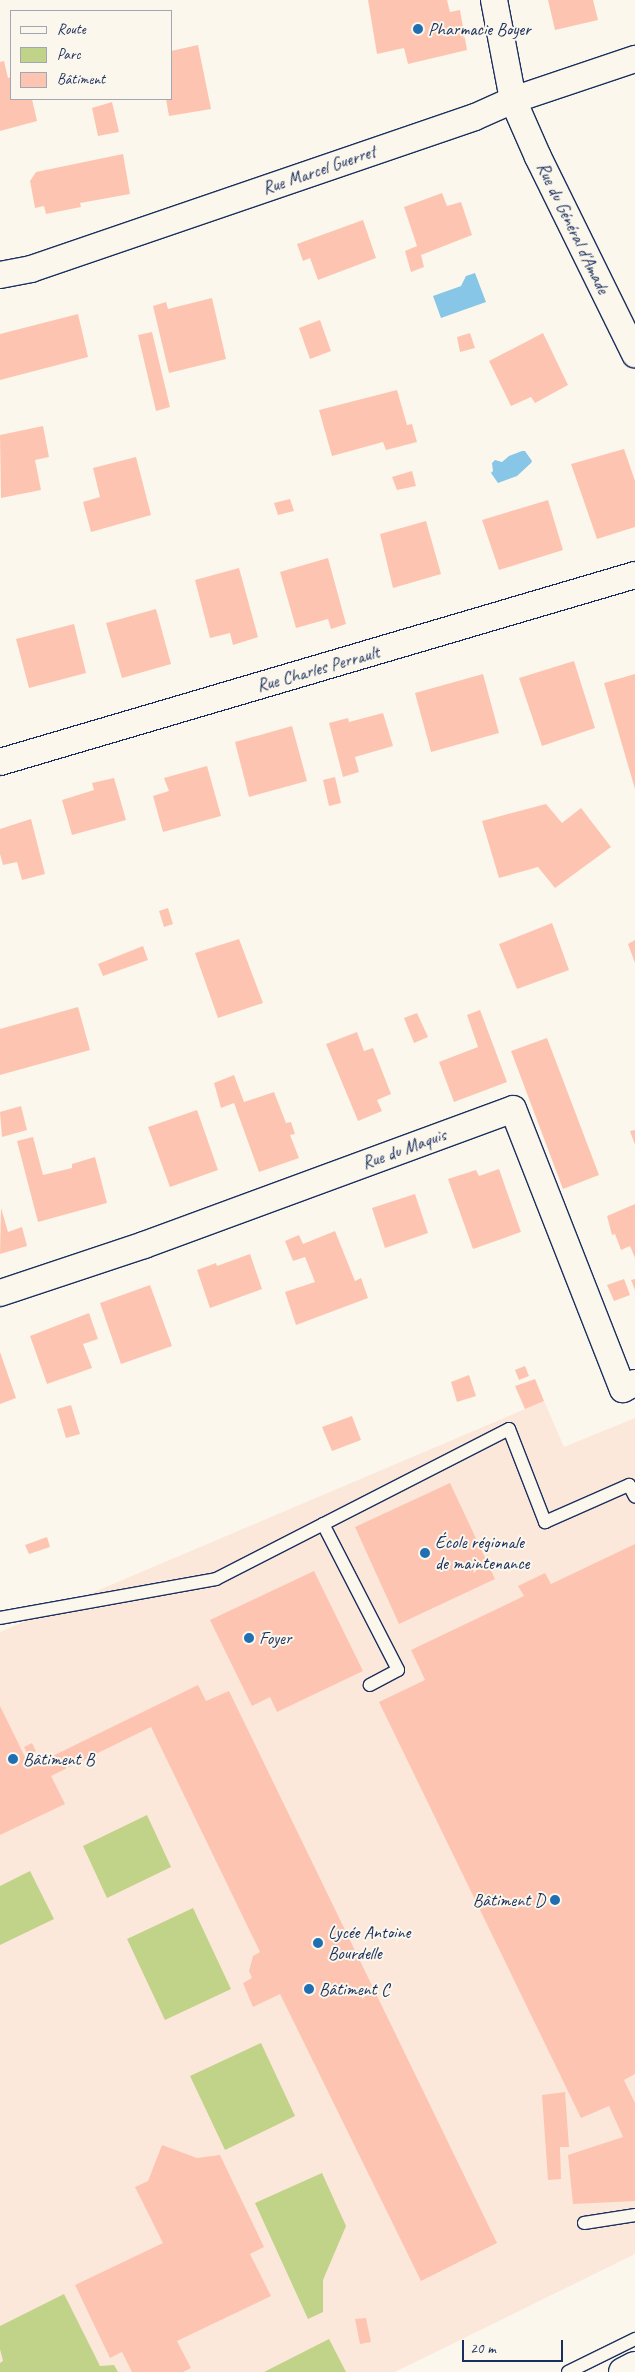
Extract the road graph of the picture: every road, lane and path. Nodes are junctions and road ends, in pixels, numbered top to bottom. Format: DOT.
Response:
graph roads {
  1 [pos="494,0"];
  2 [pos="635,59"];
  3 [pos="512,100"];
  4 [pos="0,276"];
  5 [pos="635,354"];
  6 [pos="635,575"];
  7 [pos="0,762"];
  8 [pos="0,1293"];
  9 [pos="635,1383"];
  10 [pos="635,1497"];
  11 [pos="323,1524"];
  12 [pos="0,1618"];
  13 [pos="370,1685"];
  14 [pos="635,2215"];
  15 [pos="584,2223"];
  16 [pos="635,2339"];
  17 [pos="635,2366"];
  18 [pos="568,2372"];
  19 [pos="623,2372"];
  1 -- 3 [label="street, Rue du Général d'Amade"];
  2 -- 3 [label="street, Rue Marcel Guerret"];
  3 -- 4 [label="street, Rue Marcel Guerret"];
  3 -- 5 [label="street, Rue du Général d'Amade"];
  6 -- 7 [label="street, Rue Charles Perrault"];
  8 -- 9 [label="street, Rue du Maquis"];
  10 -- 11 [label="lane"];
  11 -- 12 [label="lane"];
  11 -- 13 [label="lane"];
  14 -- 15 [label="lane"];
  16 -- 18 [label="lane"];
  17 -- 19 [label="main road"];
}
